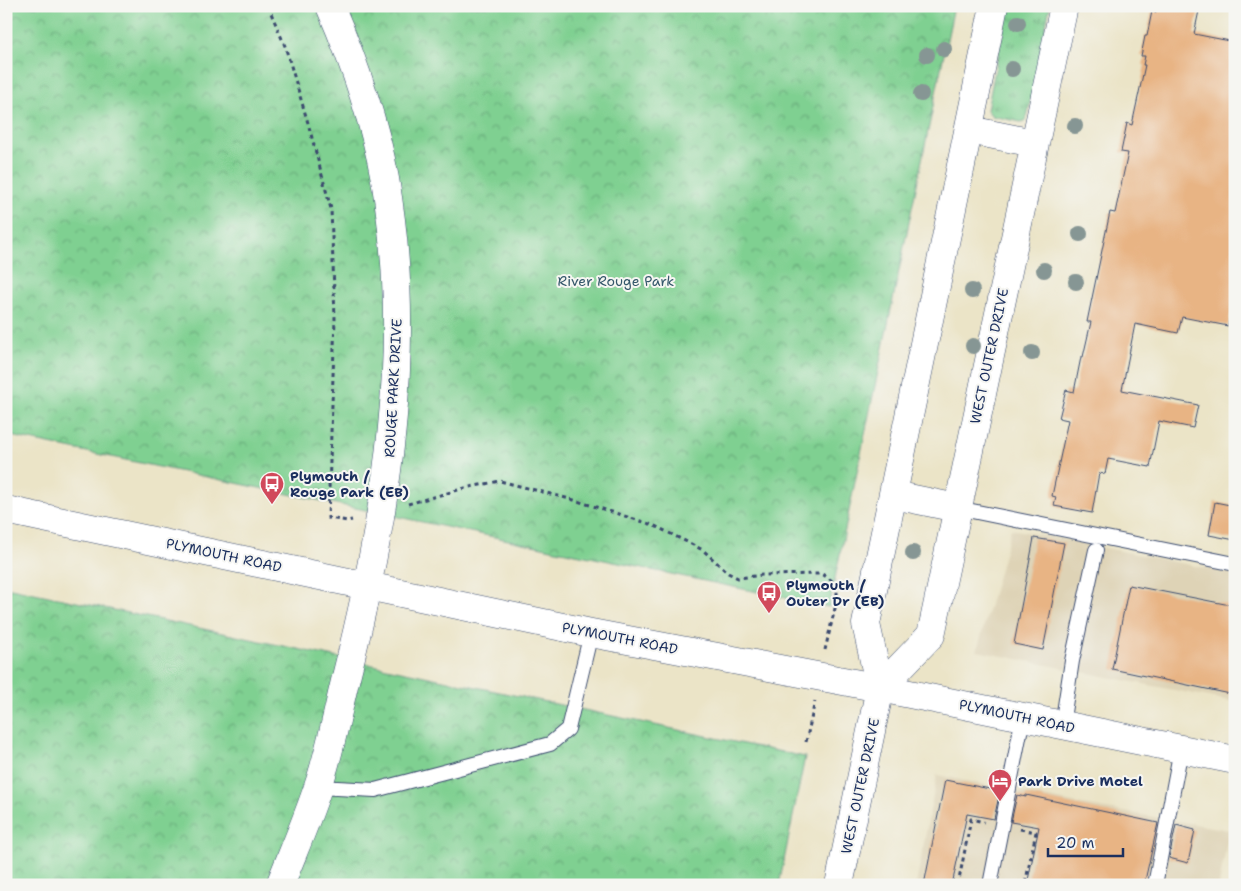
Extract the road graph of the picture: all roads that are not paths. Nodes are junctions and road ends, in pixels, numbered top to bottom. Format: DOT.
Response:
graph roads {
  1 [pos="330,6"];
  2 [pos="994,6"];
  3 [pos="1064,6"];
  4 [pos="969,130"];
  5 [pos="1034,143"];
  6 [pos="894,495"];
  7 [pos="957,508"];
  8 [pos="6,510"];
  9 [pos="1096,550"];
  10 [pos="1235,564"];
  11 [pos="367,585"];
  12 [pos="591,633"];
  13 [pos="880,688"];
  14 [pos="1023,717"];
  15 [pos="1062,725"];
  16 [pos="1181,749"];
  17 [pos="1235,760"];
  18 [pos="318,787"];
  19 [pos="280,885"];
  20 [pos="839,885"];
  21 [pos="990,885"];
  22 [pos="1155,885"];
  1 -- 11 [label="main road, ROUGE PARK DRIVE"];
  2 -- 4 [label="main road, WEST OUTER DRIVE"];
  3 -- 5 [label="main road, WEST OUTER DRIVE"];
  4 -- 5 [label="main road"];
  4 -- 6 [label="main road, WEST OUTER DRIVE"];
  5 -- 7 [label="main road, WEST OUTER DRIVE"];
  6 -- 7 [label="main road"];
  6 -- 13 [label="main road, WEST OUTER DRIVE"];
  7 -- 10 [label="lane"];
  7 -- 13 [label="main road, WEST OUTER DRIVE"];
  8 -- 11 [label="main road, PLYMOUTH ROAD"];
  9 -- 15 [label="lane"];
  11 -- 12 [label="main road, PLYMOUTH ROAD"];
  11 -- 18 [label="main road, ROUGE PARK DRIVE"];
  12 -- 13 [label="main road, PLYMOUTH ROAD"];
  12 -- 18 [label="lane"];
  13 -- 14 [label="main road, PLYMOUTH ROAD"];
  13 -- 20 [label="main road, WEST OUTER DRIVE"];
  14 -- 15 [label="main road, PLYMOUTH ROAD"];
  14 -- 21 [label="lane"];
  15 -- 16 [label="main road, PLYMOUTH ROAD"];
  16 -- 17 [label="main road, PLYMOUTH ROAD"];
  16 -- 22 [label="lane"];
  18 -- 19 [label="main road, ROUGE PARK DRIVE"];
}
